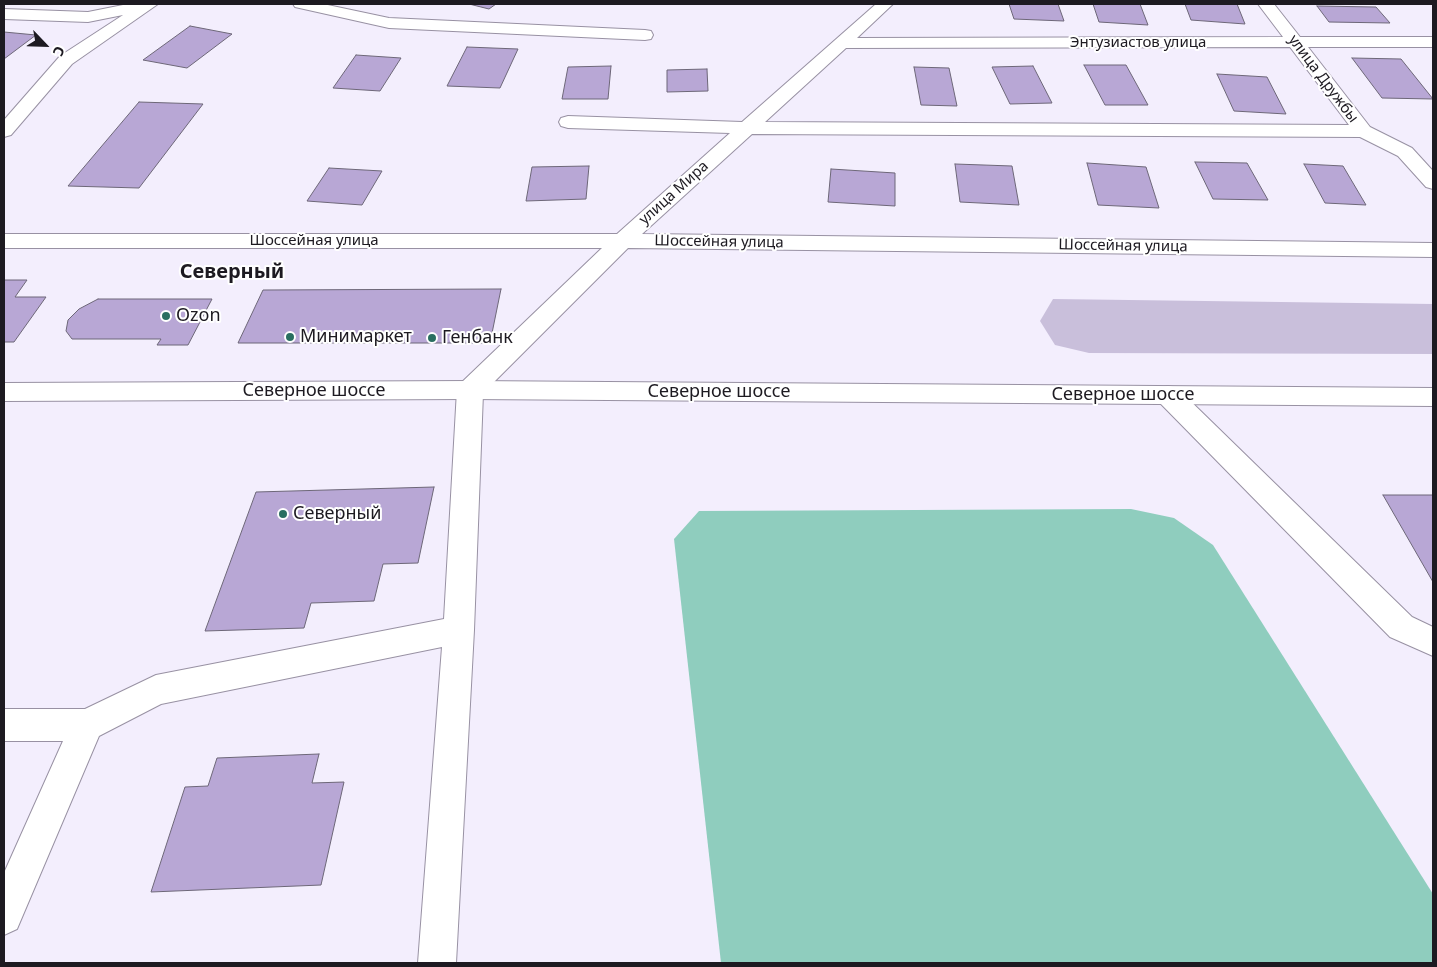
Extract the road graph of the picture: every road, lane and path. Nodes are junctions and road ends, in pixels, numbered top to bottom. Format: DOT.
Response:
graph roads {
  1 [pos="149,4"];
  2 [pos="301,4"];
  3 [pos="885,4"];
  4 [pos="1266,4"];
  5 [pos="4,14"];
  6 [pos="645,35"];
  7 [pos="1433,42"];
  8 [pos="842,43"];
  9 [pos="1296,43"];
  10 [pos="568,122"];
  11 [pos="745,128"];
  12 [pos="4,131"];
  13 [pos="1363,131"];
  14 [pos="1433,184"];
  15 [pos="4,241"];
  16 [pos="622,241"];
  17 [pos="1433,250"];
  18 [pos="470,390"];
  19 [pos="4,392"];
  20 [pos="1168,395"];
  21 [pos="1433,397"];
  22 [pos="459,630"];
  23 [pos="1433,642"];
  24 [pos="4,725"];
  25 [pos="87,725"];
  26 [pos="4,916"];
  27 [pos="437,963"];
  1 -- 5 [label="street"];
  1 -- 12 [label="street"];
  2 -- 6 [label="street"];
  3 -- 8 [label="street, улица Мира"];
  4 -- 9 [label="street, улица Дружбы"];
  7 -- 9 [label="street, Энтузиастов улица"];
  8 -- 9 [label="street, Энтузиастов улица"];
  8 -- 11 [label="street, улица Мира"];
  9 -- 13 [label="street, улица Дружбы"];
  10 -- 11 [label="street"];
  11 -- 13 [label="street"];
  11 -- 16 [label="street, улица Мира"];
  13 -- 14 [label="street, улица Дружбы"];
  15 -- 16 [label="street, Шоссейная улица"];
  16 -- 17 [label="street, Шоссейная улица"];
  16 -- 18 [label="street, улица Мира"];
  18 -- 19 [label="street, Северное шоссе"];
  18 -- 20 [label="street, Северное шоссе"];
  18 -- 22 [label="street"];
  20 -- 21 [label="street, Северное шоссе"];
  20 -- 23 [label="street"];
  22 -- 25 [label="street"];
  22 -- 27 [label="street"];
  24 -- 25 [label="street"];
  25 -- 26 [label="street"];
}
